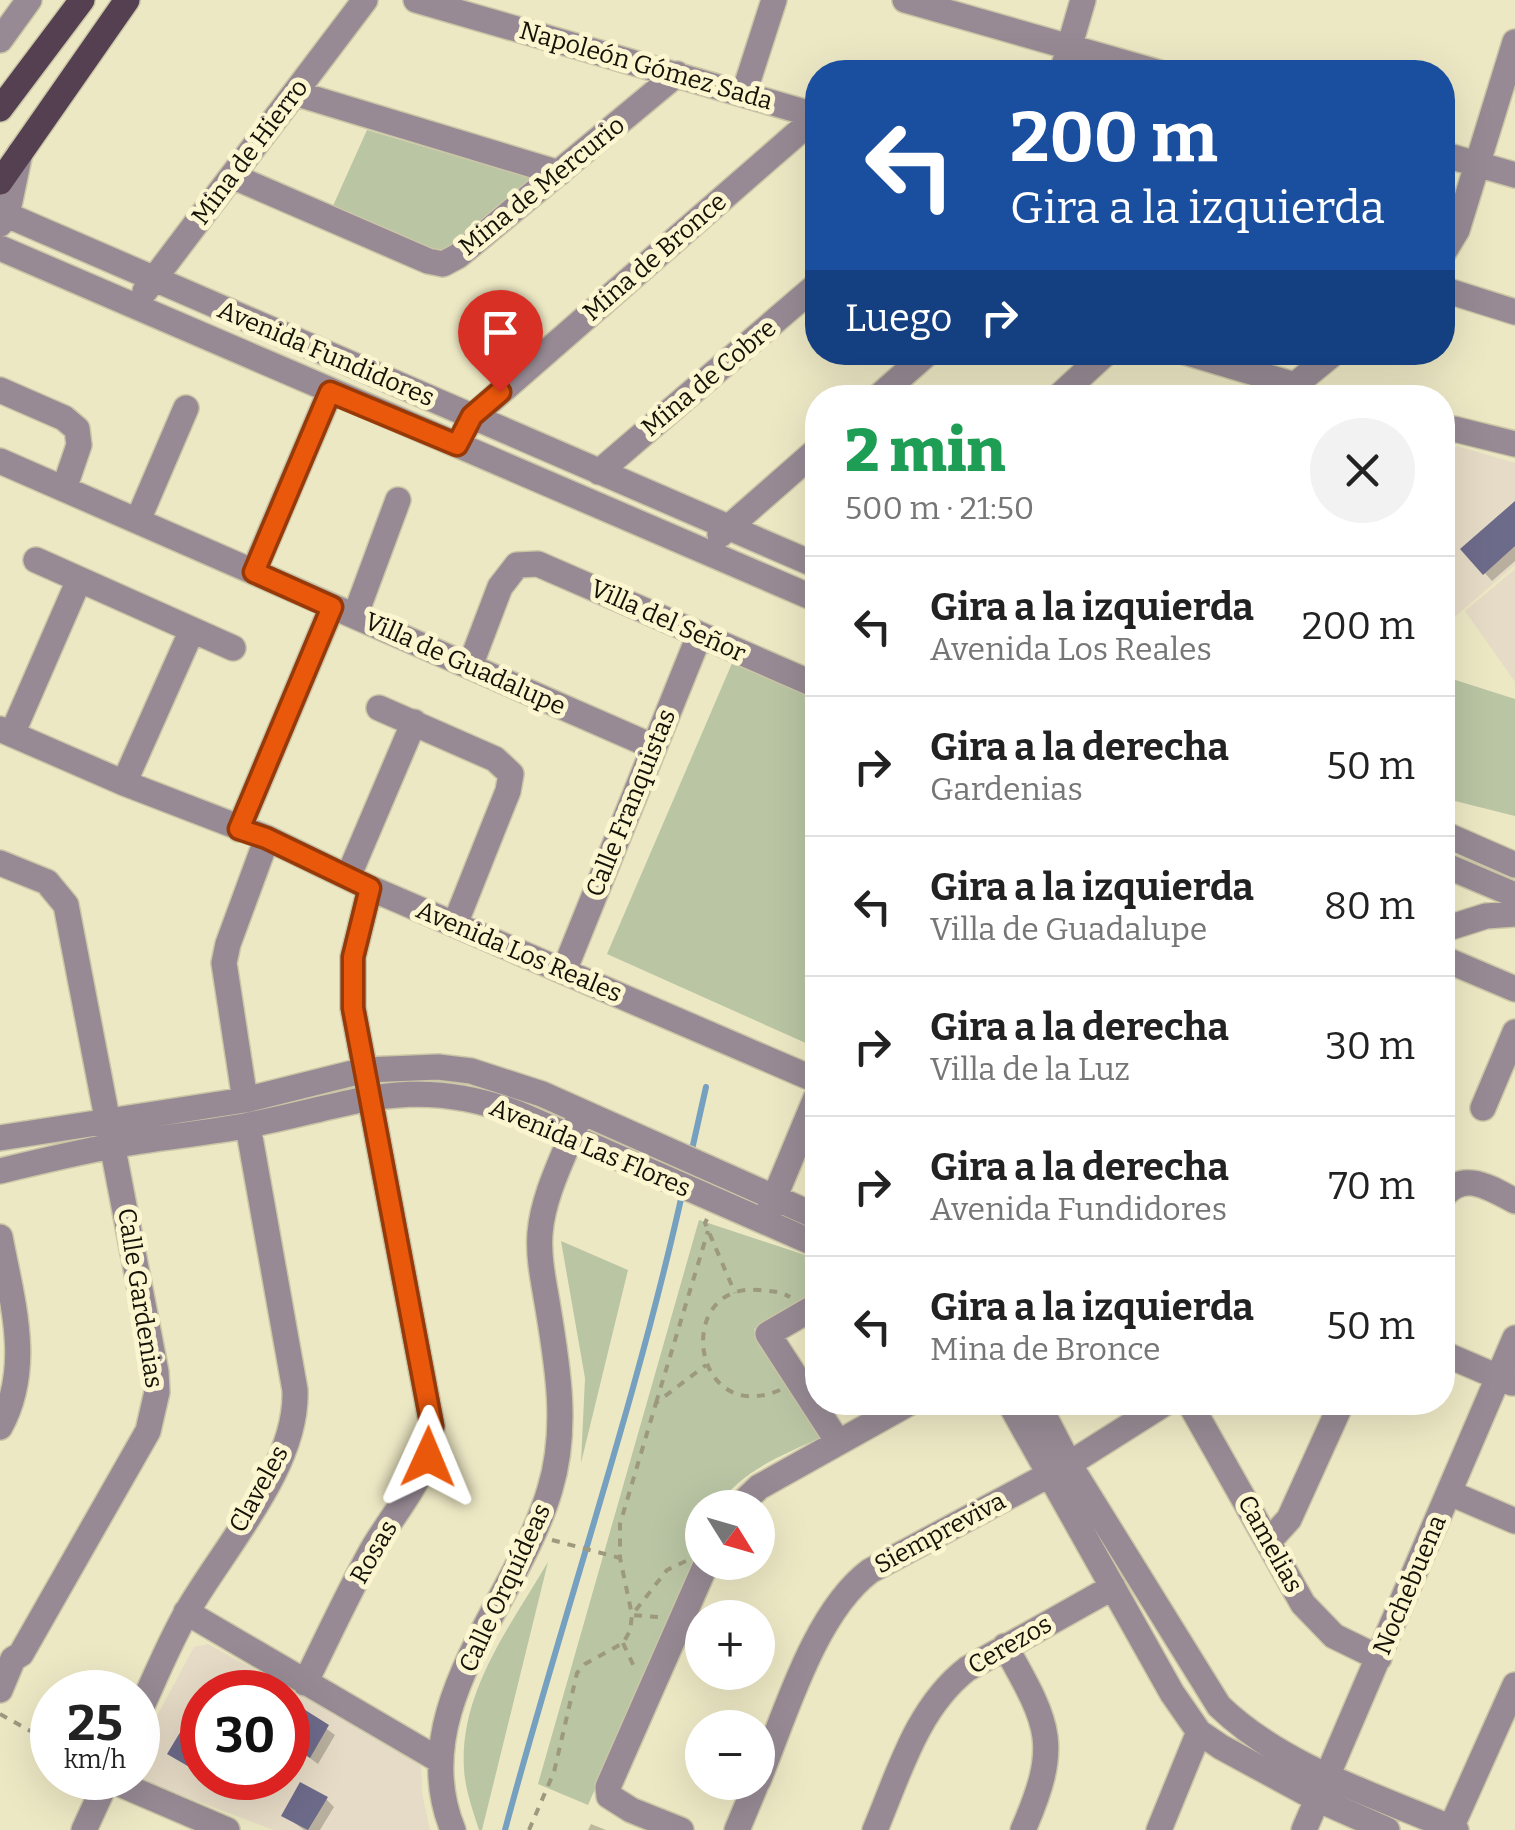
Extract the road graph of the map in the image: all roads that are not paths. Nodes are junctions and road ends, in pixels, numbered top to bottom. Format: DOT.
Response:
graph roads {
  1 [pos="29,0"];
  2 [pos="82,0"];
  3 [pos="127,0"];
  4 [pos="365,0"];
  5 [pos="416,0"];
  6 [pos="774,0"];
  7 [pos="905,0"];
  8 [pos="1083,0"];
  9 [pos="62,28"];
  10 [pos="0,40"];
  11 [pos="1515,42"];
  12 [pos="1066,60"];
  13 [pos="677,74"];
  14 [pos="295,93"];
  15 [pos="744,93"];
  16 [pos="0,109"];
  17 [pos="805,112"];
  18 [pos="805,126"];
  19 [pos="0,130"];
  20 [pos="21,152"];
  21 [pos="1455,158"];
  22 [pos="1476,164"];
  23 [pos="559,173"];
  24 [pos="1515,175"];
  25 [pos="232,176"];
  26 [pos="0,182"];
  27 [pos="2,219"];
  28 [pos="1455,233"];
  29 [pos="0,248"];
  30 [pos="154,279"];
  31 [pos="1455,293"];
  32 [pos="805,295"];
  33 [pos="136,305"];
  34 [pos="1515,312"];
  35 [pos="914,365"];
  36 [pos="1093,365"];
  37 [pos="1219,365"];
  38 [pos="1318,365"];
  39 [pos="892,385"];
  40 [pos="1070,385"];
  41 [pos="1271,385"];
  42 [pos="1294,385"];
  43 [pos="0,390"];
  44 [pos="330,392"];
  45 [pos="186,408"];
  46 [pos="472,416"];
  47 [pos="1455,429"];
  48 [pos="1515,444"];
  49 [pos="457,445"];
  50 [pos="805,460"];
  51 [pos="0,461"];
  52 [pos="599,472"];
  53 [pos="64,488"];
  54 [pos="398,500"];
  55 [pos="138,520"];
  56 [pos="729,526"];
  57 [pos="705,552"];
  58 [pos="36,560"];
  59 [pos="805,560"];
  60 [pos="254,572"];
  61 [pos="78,580"];
  62 [pos="805,594"];
  63 [pos="344,612"];
  64 [pos="192,630"];
  65 [pos="700,636"];
  66 [pos="233,648"];
  67 [pos="470,666"];
  68 [pos="805,680"];
  69 [pos="379,708"];
  70 [pos="414,722"];
  71 [pos="6,732"];
  72 [pos="654,747"];
  73 [pos="124,783"];
  74 [pos="239,829"];
  75 [pos="266,838"];
  76 [pos="1455,839"];
  77 [pos="0,864"];
  78 [pos="1515,865"];
  79 [pos="1455,870"];
  80 [pos="359,882"];
  81 [pos="1515,895"];
  82 [pos="1515,914"];
  83 [pos="455,924"];
  84 [pos="1455,926"];
  85 [pos="1455,964"];
  86 [pos="564,971"];
  87 [pos="1515,989"];
  88 [pos="1515,1032"];
  89 [pos="365,1070"];
  90 [pos="805,1075"];
  91 [pos="369,1097"];
  92 [pos="246,1100"];
  93 [pos="1483,1108"];
  94 [pos="582,1111"];
  95 [pos="805,1125"];
  96 [pos="248,1126"];
  97 [pos="112,1133"];
  98 [pos="0,1138"];
  99 [pos="571,1138"];
  100 [pos="0,1171"];
  101 [pos="1455,1186"];
  102 [pos="1515,1201"];
  103 [pos="770,1211"];
  104 [pos="805,1215"];
  105 [pos="0,1237"];
  106 [pos="805,1237"];
  107 [pos="805,1308"];
  108 [pos="1515,1338"];
  109 [pos="1455,1359"];
  110 [pos="1507,1381"];
  111 [pos="805,1391"];
  112 [pos="820,1415"];
  113 [pos="887,1415"];
  114 [pos="1019,1415"];
  115 [pos="1041,1415"];
  116 [pos="1146,1415"];
  117 [pos="1196,1415"];
  118 [pos="1336,1415"];
  119 [pos="0,1428"];
  120 [pos="838,1442"];
  121 [pos="1060,1469"];
  122 [pos="756,1490"];
  123 [pos="1450,1493"];
  124 [pos="1515,1521"];
  125 [pos="1269,1542"];
  126 [pos="693,1580"];
  127 [pos="1112,1588"];
  128 [pos="186,1612"];
  129 [pos="1005,1646"];
  130 [pos="7,1658"];
  131 [pos="1378,1658"];
  132 [pos="159,1670"];
  133 [pos="283,1670"];
  134 [pos="310,1673"];
  135 [pos="1515,1685"];
  136 [pos="310,1686"];
  137 [pos="0,1690"];
  138 [pos="1199,1732"];
  139 [pos="775,1739"];
  140 [pos="438,1760"];
  141 [pos="1327,1775"];
  142 [pos="98,1800"];
  143 [pos="158,1800"];
  144 [pos="750,1800"];
  145 [pos="1316,1800"];
  146 [pos="1452,1829"];
  147 [pos="84,1830"];
  148 [pos="227,1830"];
  149 [pos="453,1830"];
  150 [pos="682,1830"];
  151 [pos="737,1830"];
  152 [pos="875,1830"];
  153 [pos="1023,1830"];
  154 [pos="1159,1830"];
  155 [pos="1304,1830"];
  156 [pos="1387,1830"];
  1 -- 10 [label="street"];
  2 -- 9 [label="main road"];
  3 -- 20 [label="main road"];
  4 -- 14 [label="street, Mina de Hierro"];
  5 -- 13 [label="street, Napoleón Gómez Sada"];
  6 -- 15 [label="street"];
  7 -- 12 [label="street"];
  8 -- 12 [label="street"];
  9 -- 16 [label="main road"];
  9 -- 19 [label="main road"];
  11 -- 22 [label="street"];
  13 -- 15 [label="street, Napoleón Gómez Sada"];
  13 -- 23 [label="street, Mina de Mercurio"];
  14 -- 23 [label="street"];
  14 -- 25 [label="street, Mina de Hierro"];
  15 -- 17 [label="street, Napoleón Gómez Sada"];
  18 -- 46 [label="street, Mina de Bronce"];
  20 -- 26 [label="main road"];
  20 -- 27 [label="street"];
  21 -- 22 [label="street"];
  22 -- 24 [label="street"];
  22 -- 28 [label="street"];
  23 -- 25 [label="street, Mina de Mercurio"];
  25 -- 30 [label="street, Mina de Hierro"];
  27 -- 30 [label="street, Avenida Fundidores"];
  29 -- 33 [label="street, Avenida Fundidores"];
  30 -- 33 [label="street, Mina de Hierro"];
  30 -- 46 [label="street, Avenida Fundidores"];
  31 -- 34 [label="street"];
  32 -- 52 [label="street, Mina de Cobre"];
  33 -- 44 [label="street, Avenida Fundidores"];
  35 -- 39 [label="street"];
  36 -- 40 [label="street"];
  37 -- 41 [label="street"];
  38 -- 42 [label="street"];
  43 -- 53 [label="street"];
  44 -- 49 [label="street, Avenida Fundidores"];
  44 -- 60 [label="street"];
  45 -- 55 [label="street"];
  46 -- 49 [label="street, Mina de Bronce"];
  46 -- 52 [label="street, Avenida Fundidores"];
  47 -- 48 [label="street"];
  49 -- 57 [label="street, Avenida Fundidores"];
  50 -- 56 [label="street"];
  51 -- 53 [label="street, Villa de Guadalupe"];
  52 -- 56 [label="street, Avenida Fundidores"];
  53 -- 55 [label="street, Villa de Guadalupe"];
  54 -- 63 [label="street"];
  55 -- 60 [label="street, Villa de Guadalupe"];
  56 -- 57 [label="street"];
  56 -- 59 [label="street, Avenida Fundidores"];
  57 -- 62 [label="street, Avenida Fundidores"];
  58 -- 61 [label="street"];
  60 -- 63 [label="street, Villa de Guadalupe"];
  61 -- 64 [label="street"];
  61 -- 71 [label="street"];
  63 -- 67 [label="street, Villa de Guadalupe"];
  63 -- 74 [label="street"];
  64 -- 66 [label="street"];
  64 -- 73 [label="street"];
  65 -- 67 [label="street, Villa del Señor"];
  65 -- 68 [label="street, Villa del Señor"];
  65 -- 72 [label="street, Calle Franquistas"];
  67 -- 72 [label="street, Villa de Guadalupe"];
  69 -- 70 [label="street"];
  70 -- 80 [label="street, Rosas"];
  70 -- 83 [label="street"];
  71 -- 73 [label="street, Avenida Los Reales"];
  72 -- 86 [label="street, Calle Franquistas"];
  73 -- 74 [label="street, Avenida Los Reales"];
  74 -- 75 [label="street, Avenida Los Reales"];
  75 -- 80 [label="street, Avenida Los Reales"];
  75 -- 92 [label="street"];
  76 -- 78 [label="street"];
  77 -- 97 [label="street, Calle Gardenias"];
  79 -- 81 [label="street"];
  80 -- 83 [label="street, Avenida Los Reales"];
  80 -- 89 [label="street, Rosas"];
  82 -- 84 [label="street"];
  83 -- 86 [label="street, Avenida Los Reales"];
  85 -- 87 [label="street"];
  86 -- 90 [label="street, Avenida Los Reales"];
  88 -- 93 [label="street"];
  89 -- 91 [label="street, Rosas"];
  89 -- 92 [label="street, Avenida Las Flores"];
  89 -- 94 [label="street, Avenida Las Flores"];
  91 -- 96 [label="street, Avenida Las Flores"];
  91 -- 99 [label="street, Avenida Las Flores"];
  91 -- 134 [label="street, Rosas"];
  92 -- 97 [label="street, Avenida Las Flores"];
  94 -- 99 [label="street, Calle Orquídeas"];
  94 -- 103 [label="street, Avenida Las Flores"];
  95 -- 103 [label="street"];
  96 -- 97 [label="street, Avenida Las Flores"];
  96 -- 128 [label="street, Claveles"];
  97 -- 98 [label="street, Avenida Las Flores"];
  97 -- 100 [label="street, Avenida Las Flores"];
  97 -- 130 [label="street, Calle Gardenias"];
  99 -- 103 [label="street, Avenida Las Flores"];
  99 -- 140 [label="street, Calle Orquídeas"];
  101 -- 102 [label="street"];
  103 -- 104 [label="street, Avenida Las Flores"];
  103 -- 106 [label="street, Avenida Las Flores"];
  105 -- 119 [label="street"];
  107 -- 111 [label="street"];
  108 -- 110 [label="street, Nochebuena"];
  109 -- 110 [label="street"];
  110 -- 123 [label="street, Nochebuena"];
  112 -- 120 [label="street"];
  113 -- 120 [label="street"];
  114 -- 121 [label="street"];
  115 -- 121 [label="street"];
  116 -- 121 [label="street, Siempreviva"];
  117 -- 125 [label="street, Camelias"];
  118 -- 125 [label="street"];
  120 -- 122 [label="street"];
  121 -- 127 [label="street"];
  121 -- 139 [label="street, Siempreviva"];
  121 -- 141 [label="street"];
  123 -- 124 [label="street"];
  123 -- 131 [label="street, Nochebuena"];
  125 -- 131 [label="street, Camelias"];
  126 -- 150 [label="street"];
  127 -- 129 [label="street, Cerezos"];
  127 -- 138 [label="street"];
  128 -- 132 [label="street, Claveles"];
  128 -- 133 [label="street"];
  129 -- 152 [label="street, Cerezos"];
  129 -- 153 [label="street"];
  130 -- 137 [label="street, Calle Gardenias"];
  131 -- 141 [label="street, Nochebuena"];
  135 -- 146 [label="street"];
  136 -- 140 [label="street"];
  138 -- 145 [label="street"];
  138 -- 154 [label="street"];
  140 -- 149 [label="street, Calle Orquídeas"];
  141 -- 145 [label="street, Nochebuena"];
  141 -- 146 [label="street"];
  142 -- 147 [label="street"];
  143 -- 148 [label="street"];
  144 -- 151 [label="street, Siempreviva"];
  145 -- 155 [label="street, Nochebuena"];
  145 -- 156 [label="street"];
}
